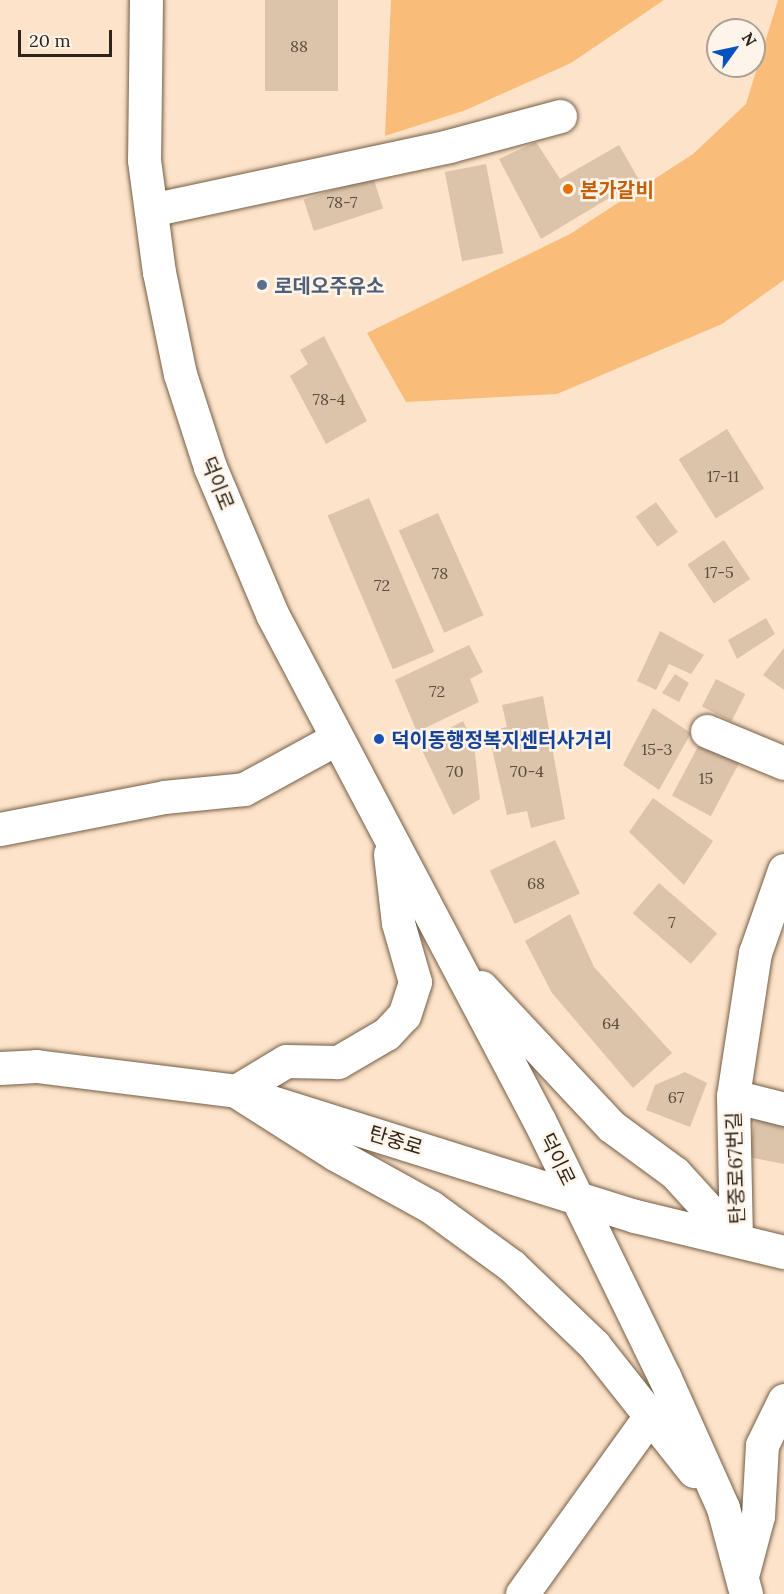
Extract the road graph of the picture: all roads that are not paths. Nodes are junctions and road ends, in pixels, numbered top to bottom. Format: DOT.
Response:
graph roads {
  1 [pos="146,0"];
  2 [pos="560,116"];
  3 [pos="151,210"];
  4 [pos="706,731"];
  5 [pos="337,738"];
  6 [pos="784,763"];
  7 [pos="0,829"];
  8 [pos="388,835"];
  9 [pos="784,870"];
  10 [pos="769,948"];
  11 [pos="450,954"];
  12 [pos="0,1068"];
  13 [pos="236,1091"];
  14 [pos="733,1096"];
  15 [pos="784,1109"];
  16 [pos="577,1195"];
  17 [pos="736,1240"];
  18 [pos="784,1252"];
  19 [pos="784,1400"];
  20 [pos="650,1416"];
  21 [pos="723,1508"];
  22 [pos="744,1586"];
  23 [pos="522,1594"];
  1 -- 3 [label="main road, 덕이로"];
  2 -- 3 [label="main road"];
  3 -- 5 [label="main road, 덕이로"];
  4 -- 6 [label="main road"];
  5 -- 7 [label="main road"];
  5 -- 8 [label="main road, 덕이로"];
  8 -- 11 [label="main road, 덕이로"];
  8 -- 13 [label="main road"];
  9 -- 10 [label="main road, 탄중로67번길"];
  10 -- 14 [label="main road, 탄중로67번길"];
  11 -- 16 [label="main road, 덕이로"];
  11 -- 17 [label="main road"];
  12 -- 13 [label="main road, 탄중로"];
  13 -- 16 [label="main road, 탄중로"];
  13 -- 20 [label="main road"];
  14 -- 15 [label="main road, 탄중로67번길"];
  14 -- 17 [label="main road, 탄중로67번길"];
  16 -- 17 [label="main road, 탄중로"];
  16 -- 21 [label="main road, 덕이로"];
  17 -- 18 [label="main road, 탄중로"];
  19 -- 22 [label="main road"];
  20 -- 21 [label="main road"];
  20 -- 23 [label="main road"];
  21 -- 22 [label="main road, 덕이로"];
}
